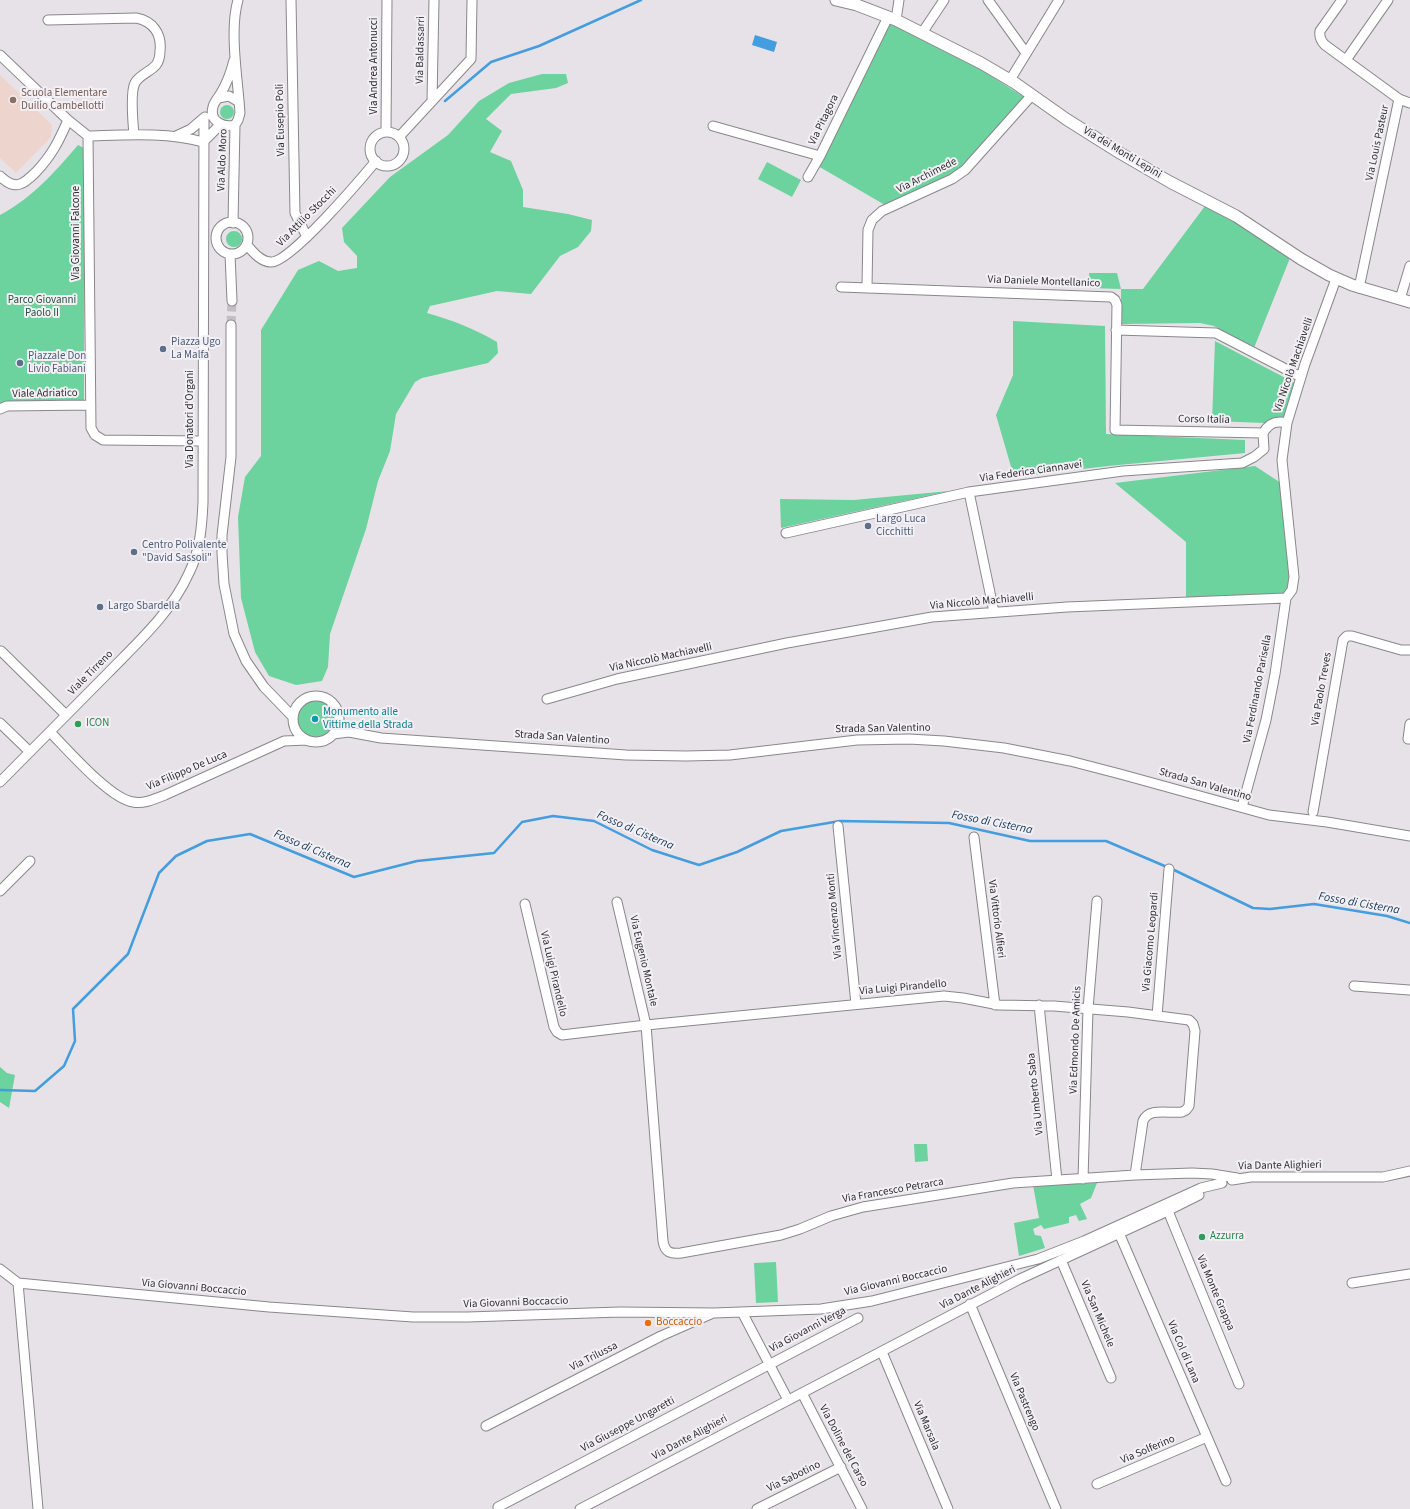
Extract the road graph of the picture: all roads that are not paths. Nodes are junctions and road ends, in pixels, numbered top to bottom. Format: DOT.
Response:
graph roads {
  1 [pos="231,0"];
  2 [pos="238,0"];
  3 [pos="291,0"];
  4 [pos="387,0"];
  5 [pos="434,0"];
  6 [pos="472,0"];
  7 [pos="836,0"];
  8 [pos="899,0"];
  9 [pos="944,0"];
  10 [pos="988,0"];
  11 [pos="1059,0"];
  12 [pos="1342,0"];
  13 [pos="1388,0"];
  14 [pos="235,12"];
  15 [pos="892,18"];
  16 [pos="48,20"];
  17 [pos="922,33"];
  18 [pos="236,52"];
  19 [pos="1026,53"];
  20 [pos="0,55"];
  21 [pos="1346,60"];
  22 [pos="1010,80"];
  23 [pos="1032,95"];
  24 [pos="218,98"];
  25 [pos="1399,99"];
  26 [pos="432,101"];
  27 [pos="239,102"];
  28 [pos="1410,103"];
  29 [pos="213,106"];
  30 [pos="204,119"];
  31 [pos="68,120"];
  32 [pos="220,125"];
  33 [pos="235,125"];
  34 [pos="713,126"];
  35 [pos="386,132"];
  36 [pos="134,135"];
  37 [pos="88,136"];
  38 [pos="175,137"];
  39 [pos="399,137"];
  40 [pos="203,142"];
  41 [pos="820,156"];
  42 [pos="376,161"];
  43 [pos="0,176"];
  44 [pos="808,177"];
  45 [pos="233,223"];
  46 [pos="307,237"];
  47 [pos="247,246"];
  48 [pos="230,254"];
  49 [pos="1410,266"];
  50 [pos="1336,279"];
  51 [pos="841,287"];
  52 [pos="867,287"];
  53 [pos="1359,288"];
  54 [pos="1405,301"];
  55 [pos="232,302"];
  56 [pos="231,325"];
  57 [pos="1116,330"];
  58 [pos="1301,377"];
  59 [pos="90,405"];
  60 [pos="0,409"];
  61 [pos="1287,423"];
  62 [pos="1115,430"];
  63 [pos="1264,434"];
  64 [pos="203,441"];
  65 [pos="969,492"];
  66 [pos="786,532"];
  67 [pos="189,574"];
  68 [pos="1286,598"];
  69 [pos="994,612"];
  70 [pos="1410,650"];
  71 [pos="1,651"];
  72 [pos="547,699"];
  73 [pos="277,702"];
  74 [pos="298,703"];
  75 [pos="66,715"];
  76 [pos="293,717"];
  77 [pos="339,721"];
  78 [pos="0,723"];
  79 [pos="1410,724"];
  80 [pos="295,727"];
  81 [pos="50,732"];
  82 [pos="349,732"];
  83 [pos="333,734"];
  84 [pos="1410,739"];
  85 [pos="307,740"];
  86 [pos="284,741"];
  87 [pos="30,752"];
  88 [pos="0,782"];
  89 [pos="1242,807"];
  90 [pos="1313,812"];
  91 [pos="838,826"];
  92 [pos="1410,836"];
  93 [pos="974,837"];
  94 [pos="30,861"];
  95 [pos="1169,869"];
  96 [pos="0,891"];
  97 [pos="1097,901"];
  98 [pos="617,902"];
  99 [pos="525,904"];
  100 [pos="1354,986"];
  101 [pos="1410,990"];
  102 [pos="856,1004"];
  103 [pos="995,1005"];
  104 [pos="1039,1005"];
  105 [pos="1088,1009"];
  106 [pos="1157,1016"];
  107 [pos="646,1025"];
  108 [pos="1410,1171"];
  109 [pos="1135,1175"];
  110 [pos="1237,1178"];
  111 [pos="1082,1179"];
  112 [pos="1057,1180"];
  113 [pos="1222,1183"];
  114 [pos="1168,1211"];
  115 [pos="1119,1233"];
  116 [pos="1061,1260"];
  117 [pos="0,1268"];
  118 [pos="1410,1274"];
  119 [pos="18,1283"];
  120 [pos="1352,1283"];
  121 [pos="970,1304"];
  122 [pos="742,1312"];
  123 [pos="714,1313"];
  124 [pos="858,1318"];
  125 [pos="882,1352"];
  126 [pos="770,1364"];
  127 [pos="1111,1378"];
  128 [pos="1239,1384"];
  129 [pos="802,1393"];
  130 [pos="788,1400"];
  131 [pos="486,1426"];
  132 [pos="1207,1437"];
  133 [pos="841,1467"];
  134 [pos="1226,1481"];
  135 [pos="1098,1484"];
  136 [pos="498,1507"];
  137 [pos="590,1507"];
  138 [pos="38,1509"];
  139 [pos="580,1509"];
  140 [pos="757,1509"];
  141 [pos="862,1509"];
  142 [pos="948,1509"];
  143 [pos="1056,1509"];
  1 -- 14 [label="street, Via Aldo Moro"];
  2 -- 14 [label="street, Via Aldo Moro"];
  3 -- 46 [label="street, Via Eusepio Poli"];
  4 -- 35 [label="street, Via Andrea Antonucci"];
  5 -- 26 [label="street, Via Baldassarri"];
  6 -- 26 [label="street"];
  7 -- 15 [label="street, Via dei Monti Lepini"];
  8 -- 15 [label="street, Via Pitagora"];
  9 -- 17 [label="street"];
  10 -- 19 [label="street"];
  11 -- 19 [label="street"];
  12 -- 21 [label="street, Via Louis Pasteur"];
  13 -- 21 [label="street"];
  14 -- 18 [label="street, Via Aldo Moro"];
  15 -- 17 [label="street, Via dei Monti Lepini"];
  15 -- 41 [label="street, Via Pitagora"];
  16 -- 36 [label="street"];
  17 -- 22 [label="street, Via dei Monti Lepini"];
  18 -- 24 [label="street, Via Aldo Moro"];
  18 -- 27 [label="street, Via Aldo Moro"];
  19 -- 22 [label="street"];
  20 -- 31 [label="street"];
  21 -- 25 [label="street, Via Louis Pasteur"];
  22 -- 23 [label="street, Via dei Monti Lepini"];
  23 -- 50 [label="street, Via dei Monti Lepini"];
  23 -- 52 [label="street, Via Archimede"];
  24 -- 27 [label="street"];
  24 -- 29 [label="street"];
  25 -- 28 [label="street"];
  25 -- 53 [label="street, Via Louis Pasteur"];
  26 -- 39 [label="street"];
  27 -- 33 [label="street, Via Aldo Moro"];
  29 -- 30 [label="street"];
  29 -- 32 [label="street"];
  30 -- 38 [label="street"];
  30 -- 40 [label="street, Via Donatori d'Organi"];
  31 -- 37 [label="street"];
  31 -- 43 [label="street"];
  32 -- 33 [label="street"];
  32 -- 40 [label="street"];
  33 -- 45 [label="street, Via Aldo Moro"];
  34 -- 41 [label="street, Via Pitagora"];
  35 -- 39 [label="street"];
  35 -- 42 [label="street"];
  36 -- 37 [label="street"];
  36 -- 38 [label="street"];
  37 -- 59 [label="street, Via Giovanni Falcone"];
  38 -- 40 [label="street"];
  39 -- 42 [label="street"];
  40 -- 64 [label="street, Via Donatori d'Organi"];
  41 -- 44 [label="street"];
  42 -- 46 [label="street, Via Attilio Stocchi"];
  45 -- 47 [label="street"];
  45 -- 48 [label="street"];
  46 -- 47 [label="street, Via Attilio Stocchi"];
  47 -- 48 [label="street"];
  48 -- 55 [label="street"];
  49 -- 54 [label="street"];
  50 -- 53 [label="street, Via dei Monti Lepini"];
  50 -- 58 [label="street, Via Nicolò Machiavelli"];
  51 -- 52 [label="street, Via Daniele Montellanico"];
  52 -- 57 [label="street, Via Daniele Montellanico"];
  53 -- 54 [label="street, Via dei Monti Lepini"];
  56 -- 73 [label="street"];
  57 -- 58 [label="street"];
  57 -- 62 [label="street, Via Daniele Montellanico"];
  58 -- 61 [label="street, Via Nicolò Machiavelli"];
  59 -- 60 [label="street, Viale Adriatico"];
  59 -- 64 [label="street, Via Giovanni Falcone"];
  61 -- 63 [label="street"];
  61 -- 68 [label="street, Via Nicolò Machiavelli"];
  62 -- 63 [label="street, Corso Italia"];
  63 -- 65 [label="street, Via Federica Ciannavei"];
  64 -- 67 [label="street, Via Donatori d'Organi"];
  65 -- 66 [label="street, Via Federica Ciannavei"];
  65 -- 69 [label="street"];
  67 -- 75 [label="street, Viale Tirreno"];
  68 -- 69 [label="street, Via Niccolò Machiavelli"];
  68 -- 89 [label="street, Via Ferdinando Parisella"];
  69 -- 72 [label="street, Via Niccolò Machiavelli"];
  70 -- 90 [label="street, Via Paolo Treves"];
  71 -- 75 [label="street"];
  73 -- 74 [label="street"];
  73 -- 76 [label="street"];
  74 -- 76 [label="street"];
  74 -- 77 [label="street"];
  75 -- 81 [label="street, Viale Tirreno"];
  76 -- 80 [label="street"];
  77 -- 82 [label="street"];
  77 -- 83 [label="street"];
  78 -- 87 [label="street"];
  79 -- 84 [label="street"];
  80 -- 85 [label="street"];
  80 -- 86 [label="street"];
  81 -- 86 [label="street, Via Filippo De Luca"];
  81 -- 87 [label="street, Viale Tirreno"];
  82 -- 83 [label="street, Strada San Valentino"];
  82 -- 89 [label="street, Strada San Valentino"];
  83 -- 85 [label="street"];
  85 -- 86 [label="street"];
  87 -- 88 [label="street, Viale Tirreno"];
  89 -- 92 [label="street, Strada San Valentino"];
  91 -- 102 [label="street, Via Vincenzo Monti"];
  93 -- 103 [label="street, Via Vittorio Alfieri"];
  94 -- 96 [label="street"];
  95 -- 106 [label="street, Via Giacomo Leopardi"];
  97 -- 105 [label="street, Via Edmondo De Amicis"];
  98 -- 107 [label="street, Via Eugenio Montale"];
  99 -- 107 [label="street, Via Luigi Pirandello"];
  100 -- 101 [label="street"];
  102 -- 103 [label="street, Via Luigi Pirandello"];
  102 -- 107 [label="street, Via Luigi Pirandello"];
  103 -- 104 [label="street, Via Luigi Pirandello"];
  104 -- 105 [label="street, Via Luigi Pirandello"];
  104 -- 112 [label="street, Via Umberto Saba"];
  105 -- 106 [label="street, Via Luigi Pirandello"];
  105 -- 111 [label="street, Via Edmondo De Amicis"];
  106 -- 109 [label="street, Via Luigi Pirandello"];
  107 -- 112 [label="street, Via Francesco Petrarca"];
  108 -- 110 [label="street, Via Dante Alighieri"];
  109 -- 110 [label="street, Via Francesco Petrarca"];
  109 -- 111 [label="street, Via Francesco Petrarca"];
  110 -- 113 [label="street, Via Dante Alighieri"];
  111 -- 112 [label="street, Via Francesco Petrarca"];
  113 -- 114 [label="street, Via Dante Alighieri"];
  113 -- 122 [label="street, Via Giovanni Boccaccio"];
  114 -- 115 [label="street, Via Dante Alighieri"];
  114 -- 128 [label="street, Via Monte Grappa"];
  115 -- 116 [label="street, Via Dante Alighieri"];
  115 -- 132 [label="street, Via Col di Lana"];
  116 -- 121 [label="street, Via Dante Alighieri"];
  116 -- 127 [label="street, Via San Michele"];
  117 -- 119 [label="street"];
  118 -- 120 [label="street"];
  119 -- 123 [label="street, Via Giovanni Boccaccio"];
  119 -- 138 [label="street"];
  121 -- 125 [label="street, Via Dante Alighieri"];
  121 -- 143 [label="street, Via Pastrengo"];
  122 -- 123 [label="street, Via Giovanni Boccaccio"];
  122 -- 126 [label="street"];
  123 -- 131 [label="street, Via Trilussa"];
  124 -- 126 [label="street, Via Giovanni Verga"];
  125 -- 129 [label="street, Via Dante Alighieri"];
  125 -- 142 [label="street, Via Marsala"];
  126 -- 130 [label="street"];
  126 -- 136 [label="street, Via Giuseppe Ungaretti"];
  129 -- 130 [label="street, Via Dante Alighieri"];
  129 -- 133 [label="street, Via Doline del Carso"];
  130 -- 137 [label="street, Via Dante Alighieri"];
  132 -- 134 [label="street, Via Col di Lana"];
  132 -- 135 [label="street, Via Solferino"];
  133 -- 140 [label="street, Via Sabotino"];
  133 -- 141 [label="street, Via Doline del Carso"];
  137 -- 139 [label="street, Via Dante Alighieri"];
}
